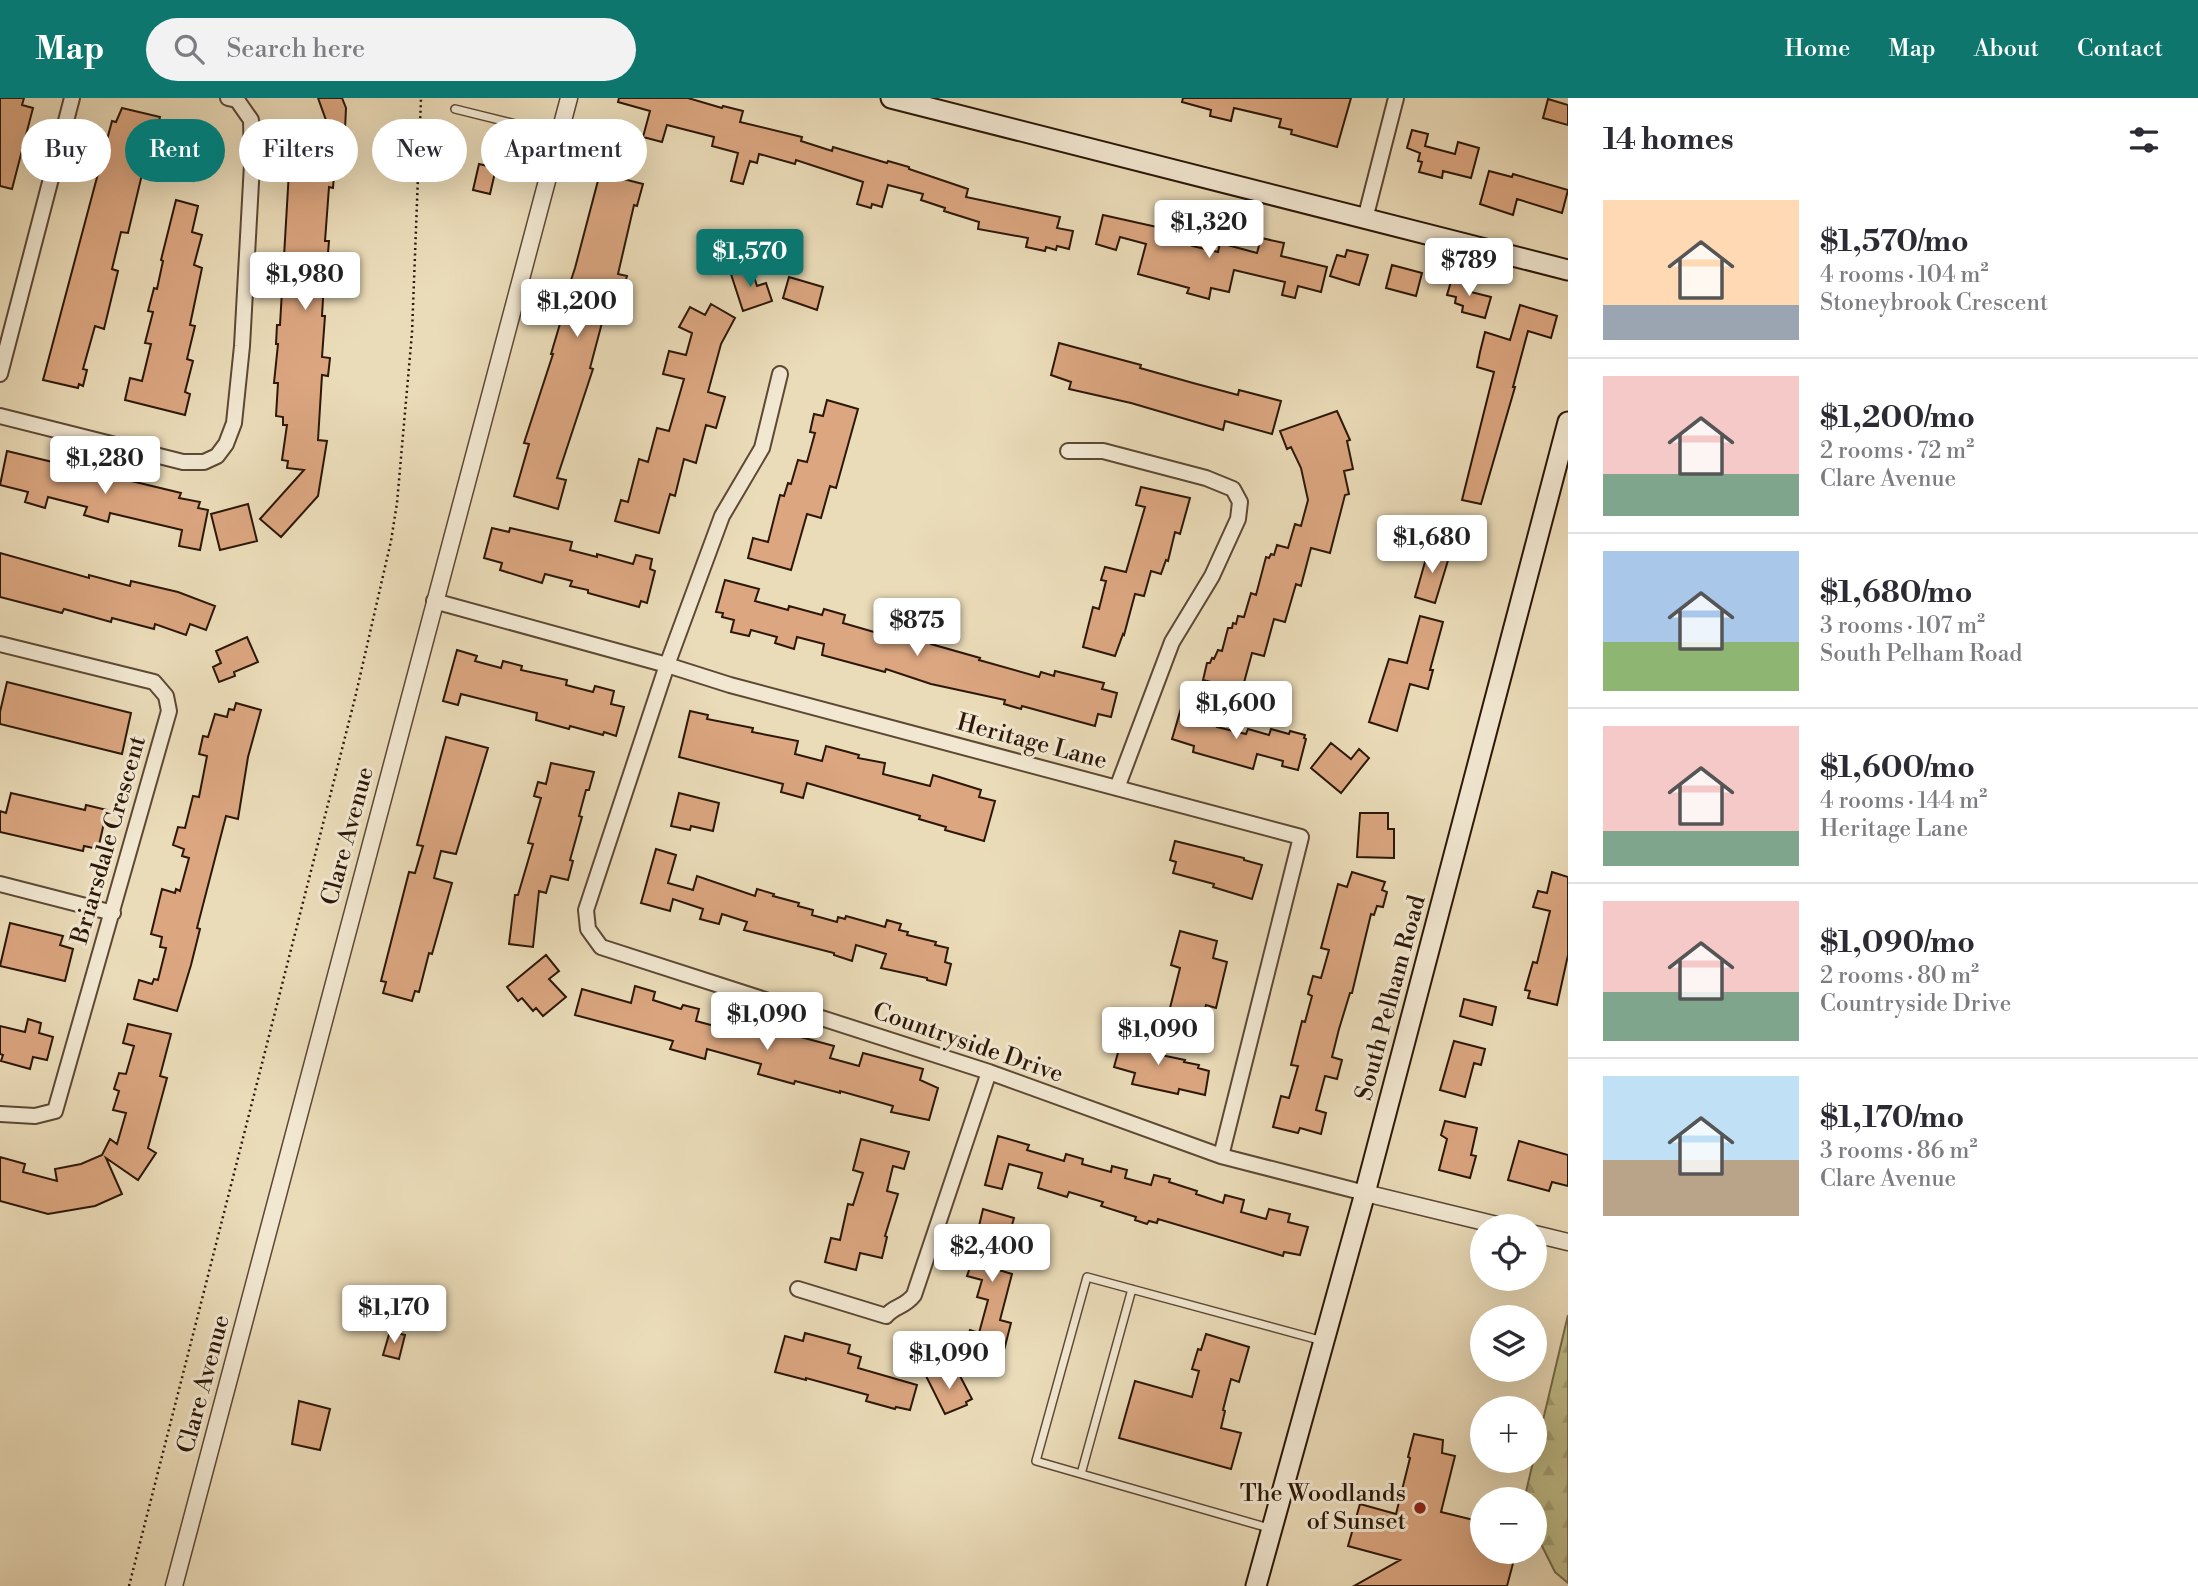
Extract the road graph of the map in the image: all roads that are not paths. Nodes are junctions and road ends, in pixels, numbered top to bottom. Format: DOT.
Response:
graph roads {
  1 [pos="72,98"];
  2 [pos="228,98"];
  3 [pos="569,98"];
  4 [pos="891,98"];
  5 [pos="1396,98"];
  6 [pos="455,109"];
  7 [pos="494,119"];
  8 [pos="564,119"];
  9 [pos="548,182"];
  10 [pos="1365,219"];
  11 [pos="1568,270"];
  12 [pos="0,374"];
  13 [pos="780,374"];
  14 [pos="0,416"];
  15 [pos="1568,422"];
  16 [pos="1068,451"];
  17 [pos="434,601"];
  18 [pos="0,644"];
  19 [pos="667,665"];
  20 [pos="1116,788"];
  21 [pos="0,884"];
  22 [pos="113,913"];
  23 [pos="989,1072"];
  24 [pos="0,1114"];
  25 [pos="1221,1156"];
  26 [pos="1365,1192"];
  27 [pos="1470,1218"];
  28 [pos="1547,1237"];
  29 [pos="1568,1242"];
  30 [pos="798,1289"];
  31 [pos="1132,1289"];
  32 [pos="1324,1341"];
  33 [pos="1081,1474"];
  34 [pos="1272,1529"];
  35 [pos="174,1586"];
  36 [pos="1256,1586"];
  1 -- 12 [label="street"];
  2 -- 14 [label="street"];
  3 -- 8 [label="street, Clare Avenue"];
  4 -- 10 [label="main road"];
  5 -- 10 [label="street"];
  6 -- 7 [label="lane"];
  9 -- 17 [label="street, Clare Avenue"];
  10 -- 11 [label="main road"];
  13 -- 19 [label="street, Countryside Drive"];
  15 -- 26 [label="main road, South Pelham Road"];
  16 -- 20 [label="street"];
  17 -- 19 [label="street, Heritage Lane"];
  17 -- 35 [label="street, Clare Avenue"];
  18 -- 22 [label="street, Briarsdale Crescent"];
  19 -- 20 [label="street, Heritage Lane"];
  19 -- 23 [label="street, Countryside Drive"];
  20 -- 25 [label="street, Heritage Lane"];
  21 -- 22 [label="street"];
  22 -- 24 [label="street, Briarsdale Crescent"];
  23 -- 25 [label="street, Countryside Drive"];
  23 -- 30 [label="street"];
  25 -- 26 [label="street, Countryside Drive"];
  26 -- 27 [label="street"];
  26 -- 32 [label="main road, South Pelham Road"];
  28 -- 29 [label="street"];
  31 -- 32 [label="lane"];
  31 -- 33 [label="lane"];
  31 -- 33 [label="lane"];
  32 -- 34 [label="main road, South Pelham Road"];
  33 -- 34 [label="lane"];
  34 -- 36 [label="main road, South Pelham Road"];
}
